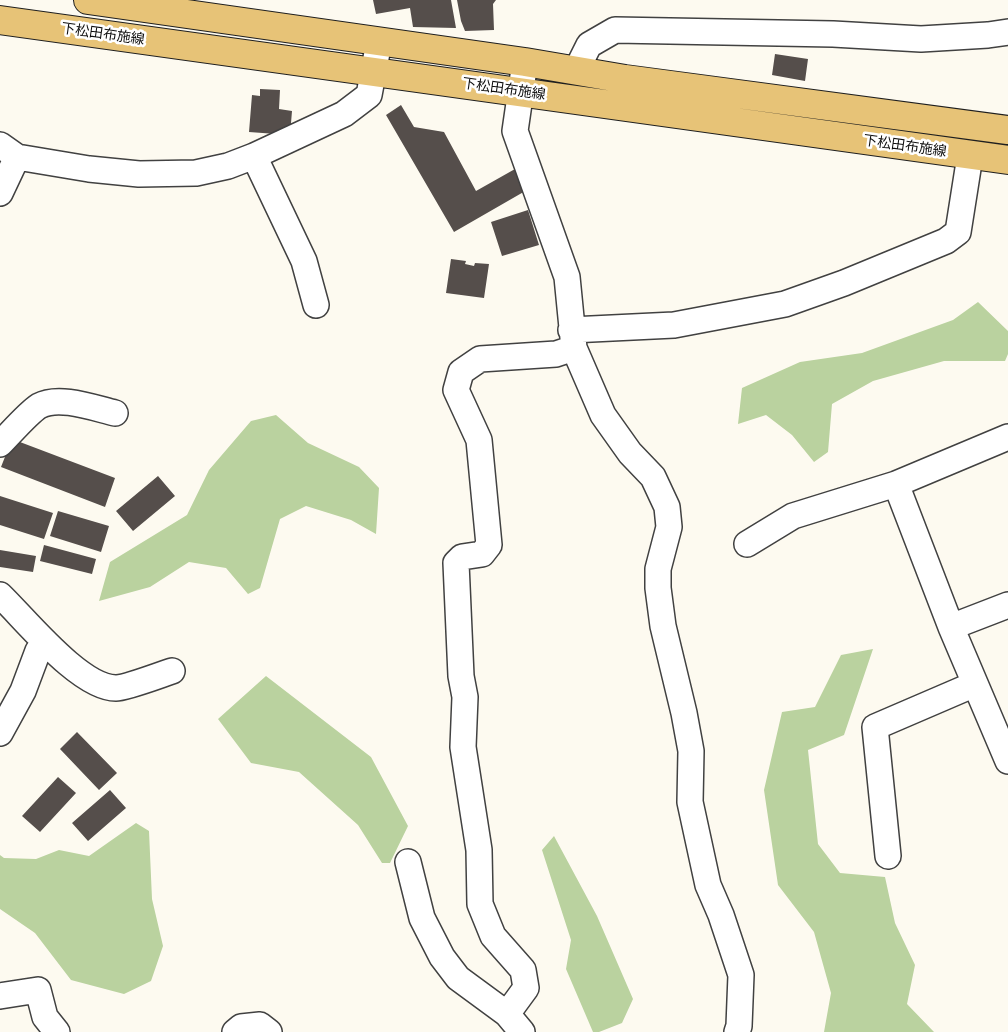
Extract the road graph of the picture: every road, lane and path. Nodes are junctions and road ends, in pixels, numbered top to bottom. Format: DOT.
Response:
graph roads {
  1 [pos="88,0"];
  2 [pos="0,20"];
  3 [pos="1008,32"];
  4 [pos="379,42"];
  5 [pos="525,62"];
  6 [pos="576,71"];
  7 [pos="374,72"];
  8 [pos="520,91"];
  9 [pos="1008,130"];
  10 [pos="9,151"];
  11 [pos="254,156"];
  12 [pos="970,156"];
  13 [pos="1008,160"];
  14 [pos="0,193"];
  15 [pos="316,305"];
  16 [pos="573,339"];
  17 [pos="115,413"];
  18 [pos="1008,438"];
  19 [pos="0,444"];
  20 [pos="896,484"];
  21 [pos="747,544"];
  22 [pos="0,596"];
  23 [pos="1008,604"];
  24 [pos="951,627"];
  25 [pos="44,642"];
  26 [pos="172,671"];
  27 [pos="975,684"];
  28 [pos="0,733"];
  29 [pos="1008,761"];
  30 [pos="888,856"];
  31 [pos="408,862"];
  32 [pos="0,996"];
  33 [pos="514,1023"];
  34 [pos="57,1032"];
  35 [pos="234,1032"];
  36 [pos="269,1032"];
  37 [pos="737,1032"];
  1 -- 4 [label="main road, 下松田布施線"];
  2 -- 7 [label="main road, 下松田布施線"];
  3 -- 6 [label="street"];
  4 -- 5 [label="main road, 下松田布施線"];
  4 -- 7 [label="street"];
  5 -- 6 [label="main road, 下松田布施線"];
  5 -- 8 [label="street"];
  6 -- 9 [label="main road, 下松田布施線"];
  7 -- 8 [label="main road, 下松田布施線"];
  7 -- 11 [label="street"];
  8 -- 12 [label="main road, 下松田布施線"];
  8 -- 16 [label="street"];
  10 -- 11 [label="street"];
  10 -- 14 [label="street"];
  11 -- 15 [label="street"];
  12 -- 13 [label="main road, 下松田布施線"];
  12 -- 16 [label="street"];
  16 -- 33 [label="street"];
  16 -- 37 [label="street"];
  17 -- 19 [label="street"];
  18 -- 20 [label="street"];
  20 -- 21 [label="street"];
  20 -- 24 [label="street"];
  22 -- 25 [label="street"];
  23 -- 24 [label="street"];
  24 -- 27 [label="street"];
  25 -- 26 [label="street"];
  25 -- 28 [label="street"];
  27 -- 29 [label="street"];
  27 -- 30 [label="street"];
  31 -- 33 [label="street"];
  32 -- 34 [label="street"];
  35 -- 36 [label="street"];
}
